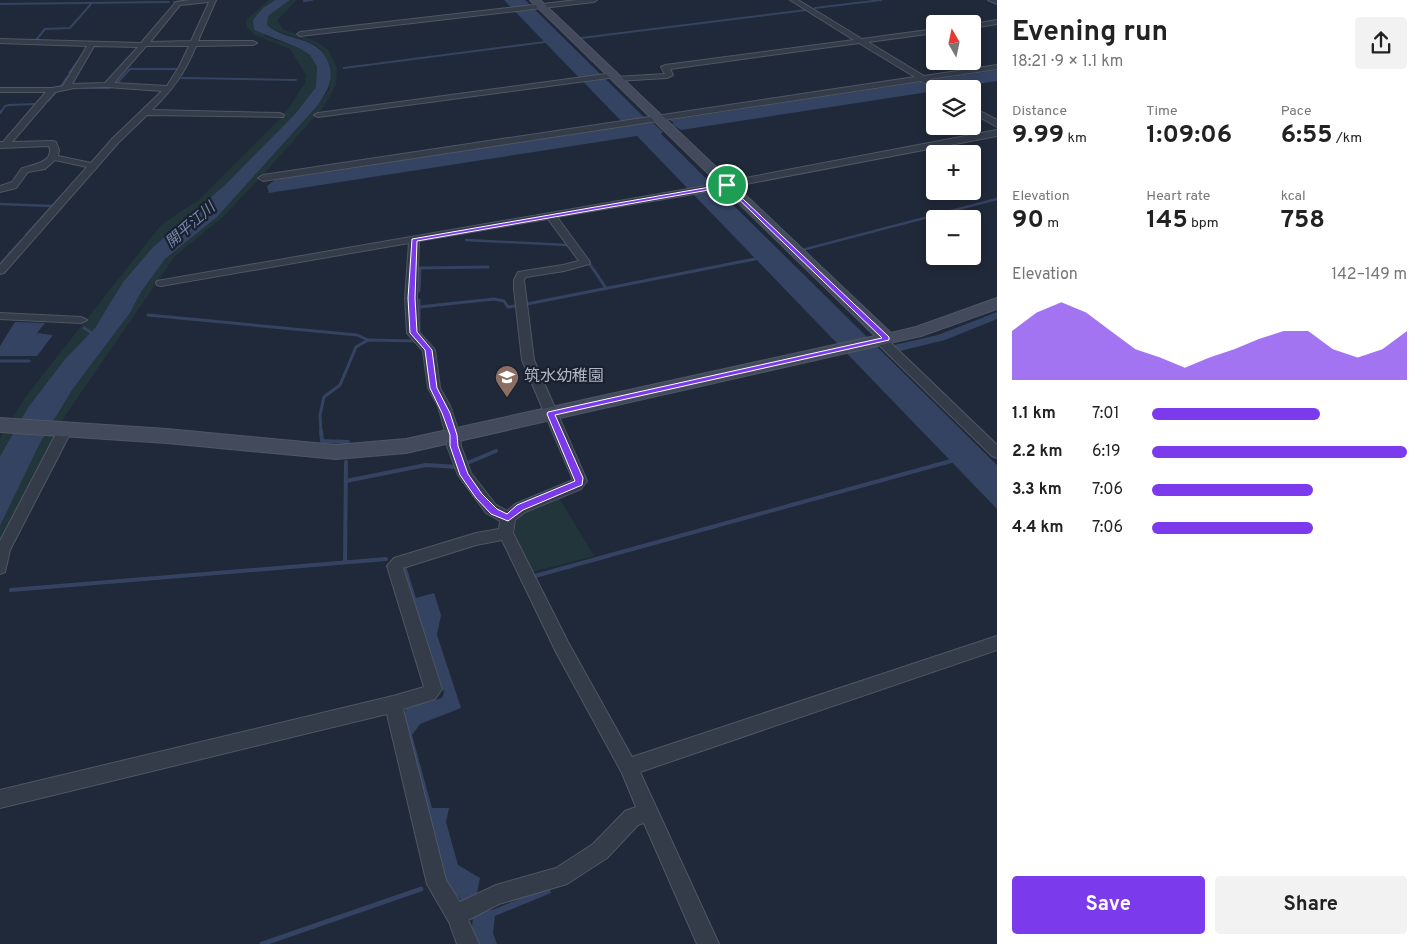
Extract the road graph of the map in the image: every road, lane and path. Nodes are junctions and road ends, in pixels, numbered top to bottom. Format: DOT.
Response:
graph roads {
  1 [pos="213,0"];
  2 [pos="594,0"];
  3 [pos="793,0"];
  4 [pos="990,0"];
  5 [pos="997,2"];
  6 [pos="536,4"];
  7 [pos="997,22"];
  8 [pos="981,25"];
  9 [pos="926,32"];
  10 [pos="300,34"];
  11 [pos="0,41"];
  12 [pos="860,41"];
  13 [pos="253,43"];
  14 [pos="92,44"];
  15 [pos="193,44"];
  16 [pos="143,45"];
  17 [pos="997,67"];
  18 [pos="611,77"];
  19 [pos="923,78"];
  20 [pos="926,80"];
  21 [pos="107,85"];
  22 [pos="66,86"];
  23 [pos="168,89"];
  24 [pos="0,90"];
  25 [pos="52,90"];
  26 [pos="145,112"];
  27 [pos="981,114"];
  28 [pos="280,115"];
  29 [pos="318,115"];
  30 [pos="653,119"];
  31 [pos="997,124"];
  32 [pos="997,133"];
  33 [pos="2,145"];
  34 [pos="53,157"];
  35 [pos="93,166"];
  36 [pos="262,178"];
  37 [pos="722,186"];
  38 [pos="0,189"];
  39 [pos="552,217"];
  40 [pos="414,240"];
  41 [pos="0,271"];
  42 [pos="161,283"];
  43 [pos="997,303"];
  44 [pos="0,316"];
  45 [pos="81,320"];
  46 [pos="880,340"];
  47 [pos="551,414"];
  48 [pos="4,425"];
  49 [pos="63,428"];
  50 [pos="454,435"];
  51 [pos="997,452"];
  52 [pos="507,526"];
  53 [pos="0,568"];
  54 [pos="997,643"];
  55 [pos="393,704"];
  56 [pos="628,767"];
  57 [pos="0,799"];
  58 [pos="648,812"];
  59 [pos="460,913"];
  60 [pos="468,944"];
  61 [pos="708,944"];
  1 -- 15 [label="street"];
  1 -- 16 [label="street"];
  2 -- 6 [label="street"];
  3 -- 12 [label="street"];
  4 -- 5 [label="street"];
  6 -- 10 [label="street"];
  6 -- 18 [label="street"];
  7 -- 8 [label="street"];
  9 -- 12 [label="street"];
  11 -- 14 [label="street"];
  12 -- 18 [label="street"];
  12 -- 19 [label="street"];
  13 -- 15 [label="street"];
  14 -- 16 [label="street"];
  14 -- 22 [label="street"];
  15 -- 16 [label="street"];
  15 -- 23 [label="street"];
  16 -- 21 [label="street"];
  17 -- 19 [label="street"];
  18 -- 29 [label="street"];
  18 -- 30 [label="street"];
  19 -- 20 [label="street"];
  19 -- 30 [label="street"];
  21 -- 22 [label="street"];
  21 -- 23 [label="street"];
  22 -- 25 [label="street"];
  23 -- 26 [label="street"];
  24 -- 25 [label="street"];
  25 -- 33 [label="street"];
  26 -- 28 [label="street"];
  26 -- 35 [label="street"];
  27 -- 31 [label="street"];
  30 -- 36 [label="street"];
  30 -- 37 [label="street"];
  32 -- 37 [label="street"];
  33 -- 34 [label="street"];
  34 -- 35 [label="street"];
  34 -- 38 [label="street"];
  35 -- 41 [label="street"];
  37 -- 39 [label="street"];
  37 -- 46 [label="street"];
  39 -- 40 [label="street"];
  39 -- 47 [label="street"];
  40 -- 42 [label="street"];
  40 -- 50 [label="street"];
  43 -- 46 [label="street"];
  44 -- 45 [label="street"];
  46 -- 47 [label="street"];
  46 -- 51 [label="street"];
  47 -- 50 [label="street"];
  47 -- 52 [label="street"];
  48 -- 49 [label="street"];
  49 -- 50 [label="street"];
  49 -- 53 [label="street"];
  50 -- 52 [label="street"];
  52 -- 55 [label="street"];
  52 -- 56 [label="street"];
  54 -- 56 [label="street"];
  55 -- 57 [label="street"];
  55 -- 59 [label="street"];
  56 -- 58 [label="street"];
  58 -- 59 [label="street"];
  58 -- 61 [label="street"];
  59 -- 60 [label="street"];
}
